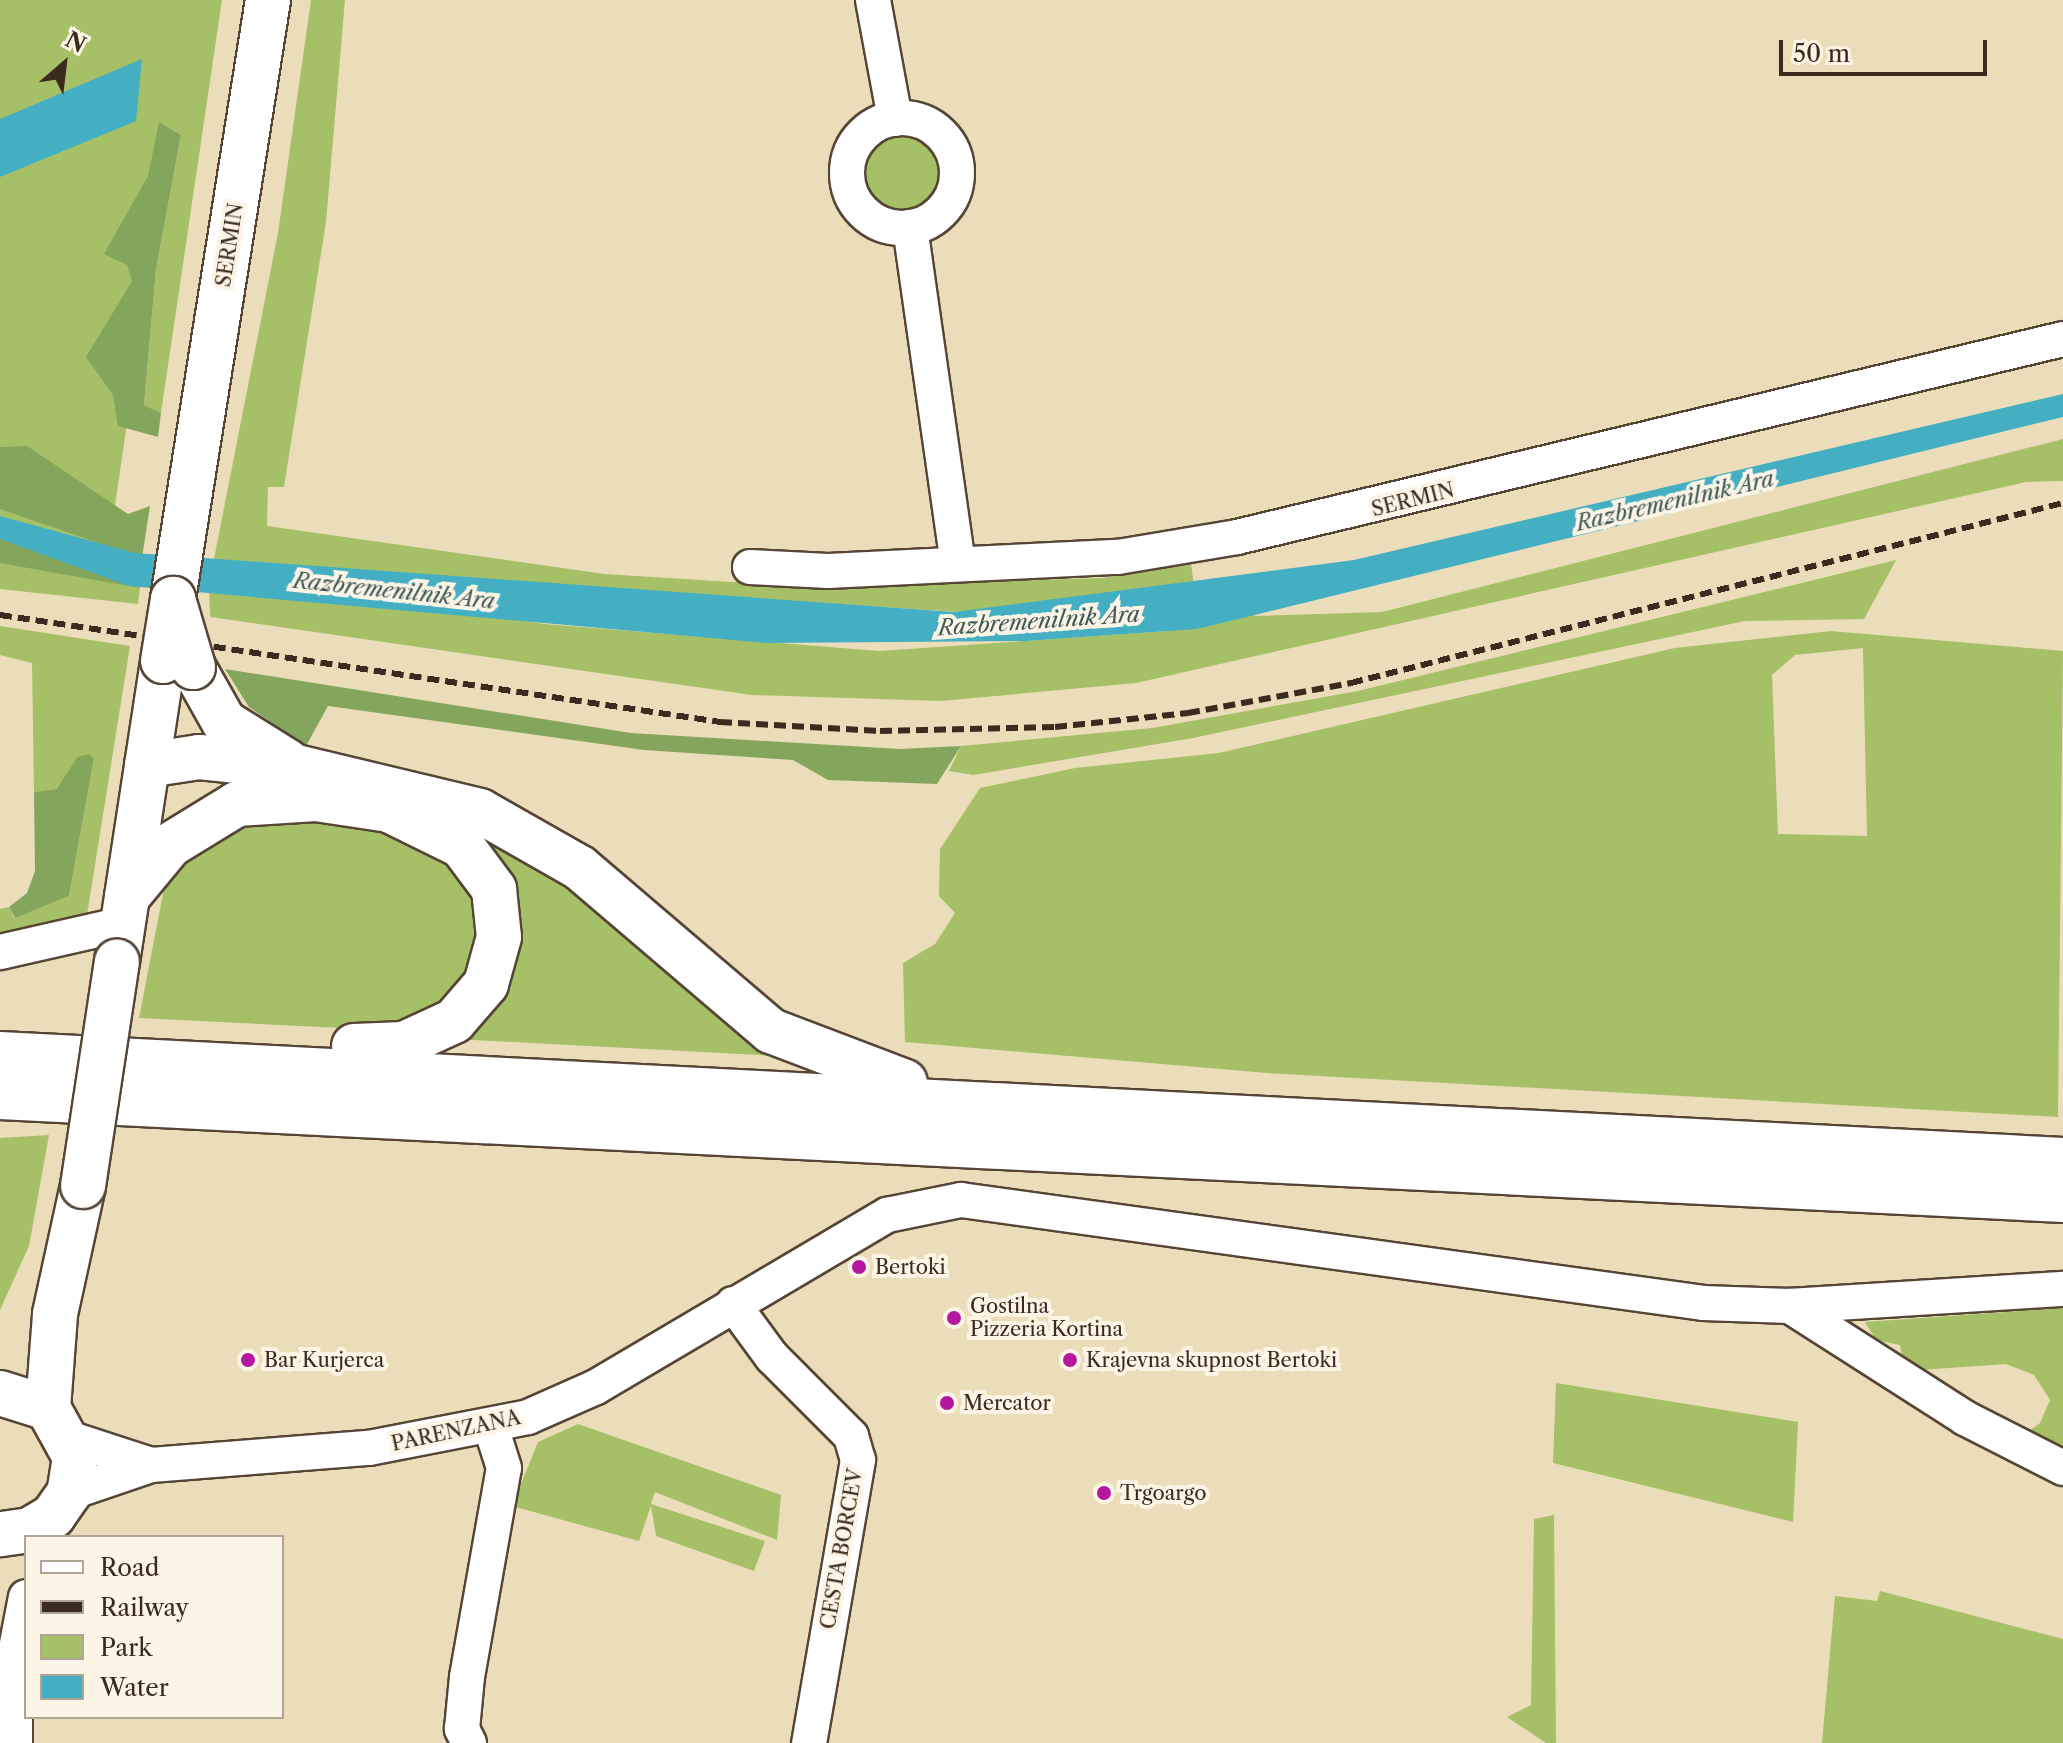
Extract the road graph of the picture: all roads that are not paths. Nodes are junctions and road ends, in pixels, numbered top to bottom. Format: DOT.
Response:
graph roads {
  1 [pos="268,0"];
  2 [pos="873,0"];
  3 [pos="895,119"];
  4 [pos="910,227"];
  5 [pos="2063,339"];
  6 [pos="958,564"];
  7 [pos="750,567"];
  8 [pos="178,664"];
  9 [pos="147,765"];
  10 [pos="296,767"];
  11 [pos="237,804"];
  12 [pos="123,928"];
  13 [pos="0,952"];
  14 [pos="0,1054"];
  15 [pos="194,1060"];
  16 [pos="0,1097"];
  17 [pos="967,1102"];
  18 [pos="260,1106"];
  19 [pos="0,1122"];
  20 [pos="2063,1160"];
  21 [pos="2063,1200"];
  22 [pos="2063,1289"];
  23 [pos="733,1304"];
  24 [pos="1790,1306"];
  25 [pos="55,1314"];
  26 [pos="0,1384"];
  27 [pos="0,1393"];
  28 [pos="60,1424"];
  29 [pos="491,1427"];
  30 [pos="151,1465"];
  31 [pos="2063,1468"];
  32 [pos="50,1518"];
  33 [pos="0,1534"];
  34 [pos="0,1605"];
  35 [pos="24,1607"];
  36 [pos="15,1654"];
  37 [pos="15,1743"];
  38 [pos="469,1743"];
  39 [pos="809,1743"];
  1 -- 8 [label="main road, SERMIN, bridge"];
  2 -- 3 [label="street"];
  3 -- 4 [label="street"];
  3 -- 4 [label="street"];
  4 -- 6 [label="street"];
  5 -- 6 [label="street, SERMIN"];
  6 -- 7 [label="street, SERMIN"];
  8 -- 9 [label="main road"];
  8 -- 10 [label="main road"];
  9 -- 10 [label="main road"];
  9 -- 11 [label="main road"];
  9 -- 12 [label="main road"];
  10 -- 17 [label="main road"];
  11 -- 12 [label="main road"];
  11 -- 15 [label="main road"];
  12 -- 13 [label="street"];
  12 -- 25 [label="main road, bridge"];
  14 -- 15 [label="main road"];
  15 -- 17 [label="main road"];
  16 -- 18 [label="main road"];
  17 -- 20 [label="main road"];
  18 -- 19 [label="main road"];
  18 -- 21 [label="main road"];
  22 -- 24 [label="street, PARENZANA"];
  23 -- 24 [label="street, PARENZANA"];
  23 -- 29 [label="street, PARENZANA"];
  23 -- 39 [label="street, CESTA BORCEV"];
  24 -- 31 [label="street"];
  25 -- 26 [label="main road"];
  25 -- 28 [label="main road"];
  27 -- 28 [label="main road"];
  28 -- 30 [label="street, PARENZANA"];
  28 -- 32 [label="main road"];
  29 -- 30 [label="street, PARENZANA"];
  29 -- 38 [label="street"];
  30 -- 32 [label="street, PARENZANA"];
  32 -- 33 [label="main road"];
  34 -- 36 [label="street"];
  35 -- 36 [label="street"];
  36 -- 37 [label="street"];
}
